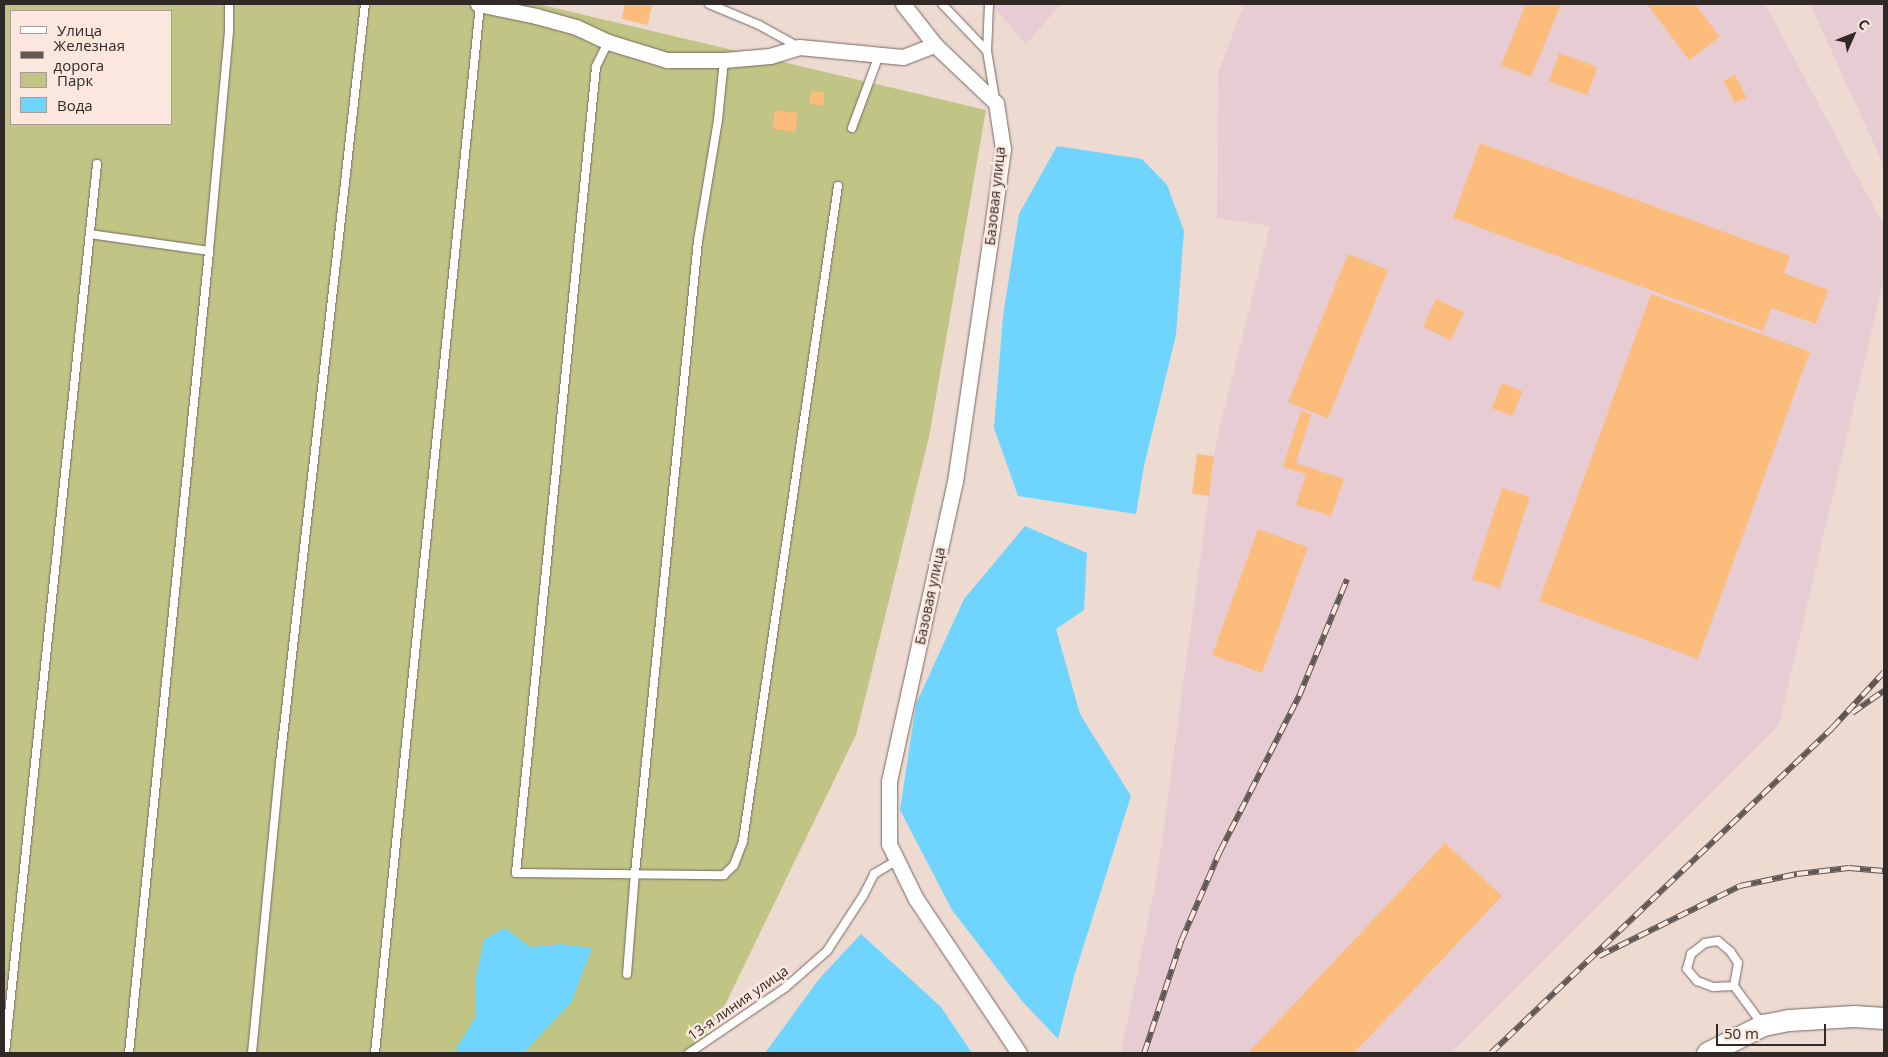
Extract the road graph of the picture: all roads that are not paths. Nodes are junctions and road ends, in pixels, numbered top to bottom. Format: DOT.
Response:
graph roads {
  1 [pos="229,4"];
  2 [pos="365,4"];
  3 [pos="479,4"];
  4 [pos="709,4"];
  5 [pos="903,4"];
  6 [pos="942,4"];
  7 [pos="989,4"];
  8 [pos="608,42"];
  9 [pos="935,45"];
  10 [pos="799,47"];
  11 [pos="987,51"];
  12 [pos="878,55"];
  13 [pos="724,60"];
  14 [pos="996,103"];
  15 [pos="852,128"];
  16 [pos="97,164"];
  17 [pos="838,186"];
  18 [pos="90,234"];
  19 [pos="209,251"];
  20 [pos="897,860"];
  21 [pos="635,873"];
  22 [pos="628,974"];
  23 [pos="1734,986"];
  24 [pos="1884,1018"];
  25 [pos="1763,1025"];
  26 [pos="5,1053"];
  27 [pos="129,1053"];
  28 [pos="252,1053"];
  29 [pos="375,1053"];
  30 [pos="689,1053"];
  31 [pos="1019,1053"];
  32 [pos="1707,1053"];
  1 -- 19 [label="lane"];
  2 -- 28 [label="lane"];
  3 -- 8 [label="street"];
  3 -- 29 [label="lane"];
  4 -- 10 [label="lane"];
  5 -- 9 [label="street"];
  6 -- 11 [label="lane"];
  7 -- 11 [label="lane"];
  8 -- 13 [label="street"];
  8 -- 21 [label="lane"];
  9 -- 12 [label="street"];
  9 -- 14 [label="street"];
  10 -- 12 [label="street"];
  10 -- 13 [label="street"];
  11 -- 14 [label="lane"];
  12 -- 15 [label="lane"];
  13 -- 21 [label="lane"];
  14 -- 20 [label="street, Базовая улица"];
  16 -- 18 [label="lane"];
  17 -- 21 [label="lane"];
  18 -- 19 [label="lane"];
  18 -- 26 [label="lane"];
  19 -- 27 [label="lane"];
  20 -- 30 [label="lane, 13-я линия улица"];
  20 -- 31 [label="street, Базовая улица"];
  21 -- 22 [label="lane"];
  23 -- 23 [label="lane"];
  23 -- 25 [label="lane"];
  24 -- 25 [label="street"];
  25 -- 32 [label="street"];
}
